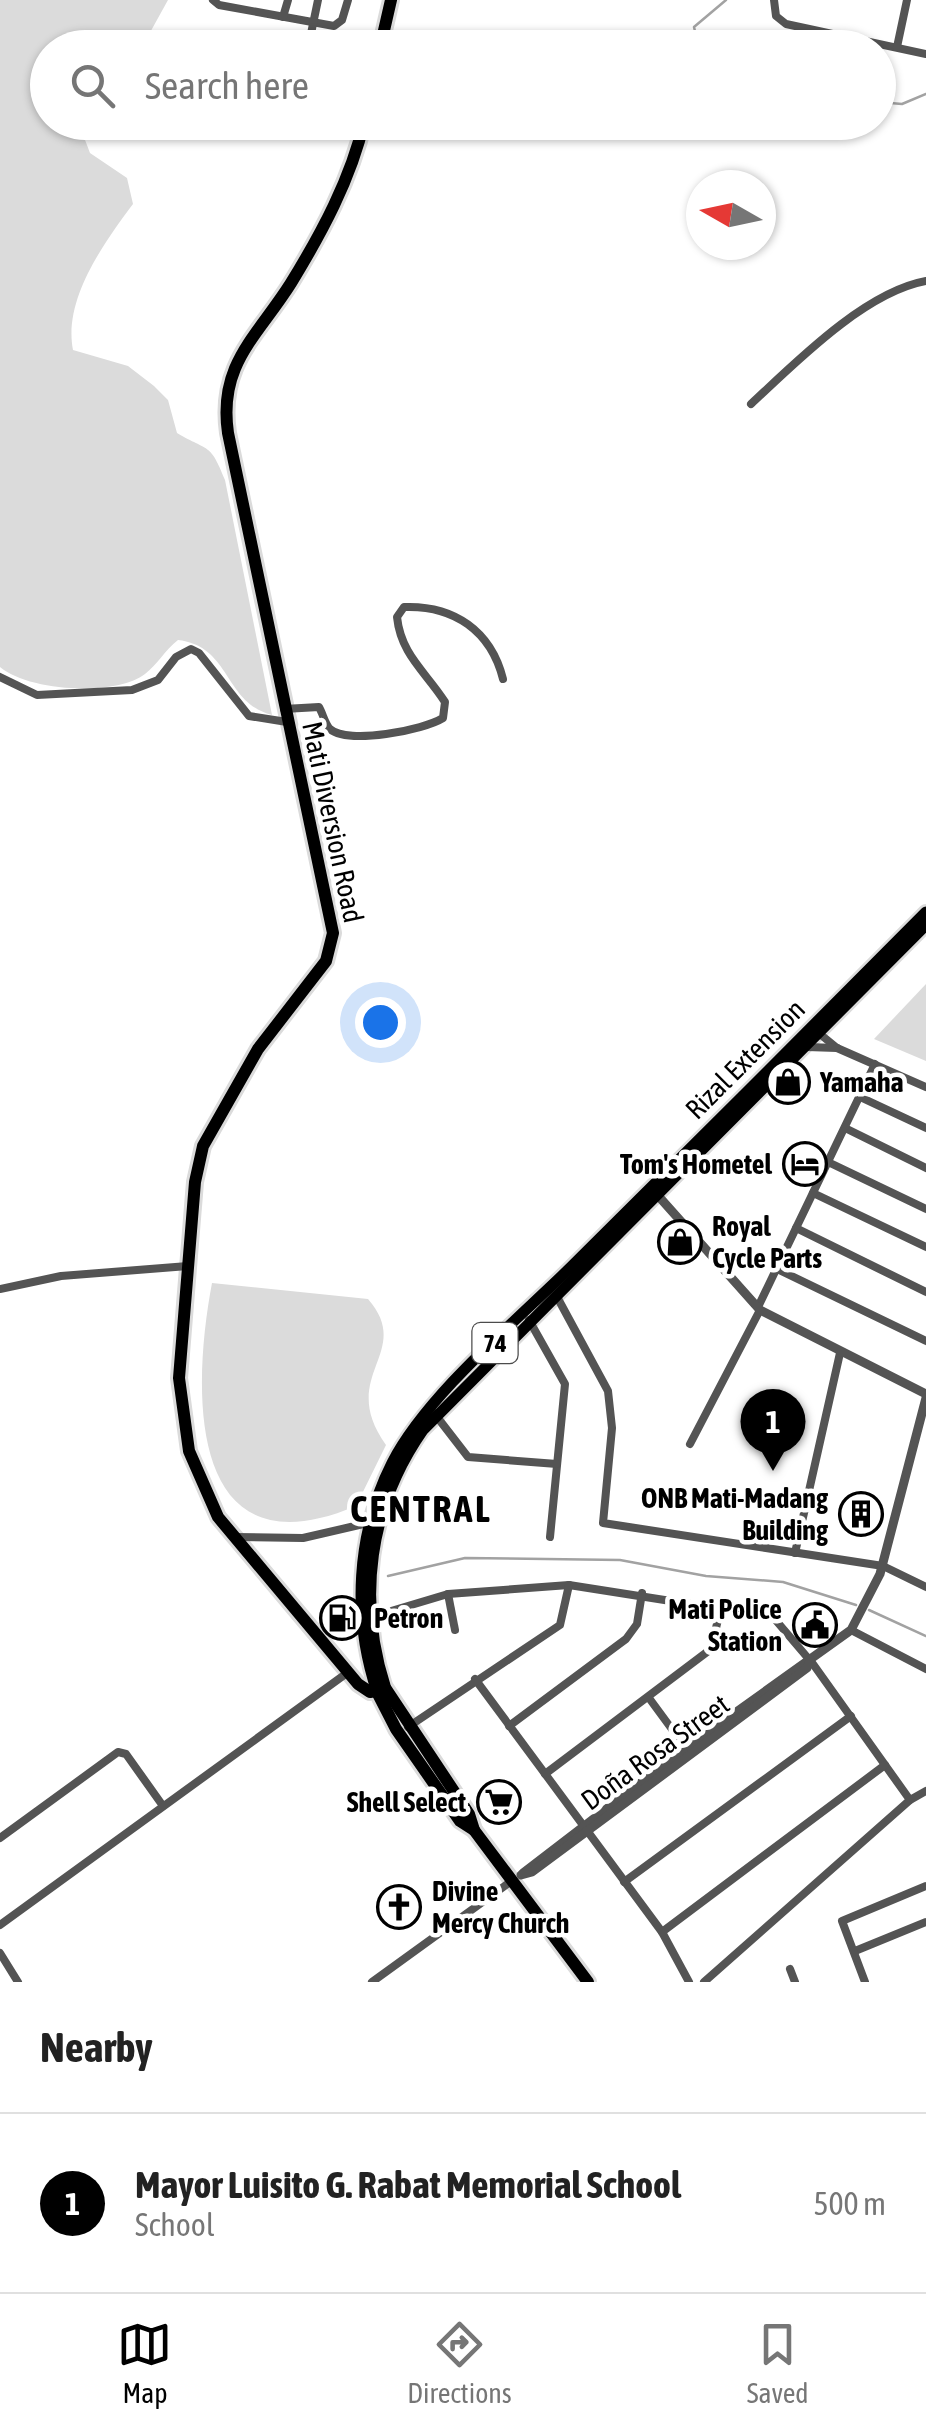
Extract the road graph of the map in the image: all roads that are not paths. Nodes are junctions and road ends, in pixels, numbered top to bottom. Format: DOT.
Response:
graph roads {
  1 [pos="214,0"];
  2 [pos="288,0"];
  3 [pos="318,0"];
  4 [pos="348,0"];
  5 [pos="390,0"];
  6 [pos="774,0"];
  7 [pos="907,0"];
  8 [pos="283,17"];
  9 [pos="312,22"];
  10 [pos="311,30"];
  11 [pos="384,30"];
  12 [pos="815,30"];
  13 [pos="897,47"];
  14 [pos="926,54"];
  15 [pos="357,140"];
  16 [pos="926,281"];
  17 [pos="751,404"];
  18 [pos="0,677"];
  19 [pos="503,679"];
  20 [pos="286,715"];
  21 [pos="926,912"];
  22 [pos="926,926"];
  23 [pos="815,1030"];
  24 [pos="802,1044"];
  25 [pos="837,1048"];
  26 [pos="876,1064"];
  27 [pos="926,1087"];
  28 [pos="860,1097"];
  29 [pos="844,1128"];
  30 [pos="926,1128"];
  31 [pos="828,1162"];
  32 [pos="926,1168"];
  33 [pos="655,1191"];
  34 [pos="814,1192"];
  35 [pos="926,1209"];
  36 [pos="796,1228"];
  37 [pos="926,1247"];
  38 [pos="188,1266"];
  39 [pos="777,1269"];
  40 [pos="0,1289"];
  41 [pos="926,1292"];
  42 [pos="556,1295"];
  43 [pos="759,1309"];
  44 [pos="529,1320"];
  45 [pos="926,1342"];
  46 [pos="840,1352"];
  47 [pos="926,1396"];
  48 [pos="433,1412"];
  49 [pos="690,1444"];
  50 [pos="557,1464"];
  51 [pos="374,1523"];
  52 [pos="234,1536"];
  53 [pos="550,1537"];
  54 [pos="795,1553"];
  55 [pos="883,1566"];
  56 [pos="570,1585"];
  57 [pos="926,1587"];
  58 [pos="642,1593"];
  59 [pos="448,1594"];
  60 [pos="721,1608"];
  61 [pos="371,1617"];
  62 [pos="455,1630"];
  63 [pos="850,1630"];
  64 [pos="810,1660"];
  65 [pos="926,1669"];
  66 [pos="347,1673"];
  67 [pos="475,1679"];
  68 [pos="381,1691"];
  69 [pos="649,1698"];
  70 [pos="851,1716"];
  71 [pos="510,1726"];
  72 [pos="408,1727"];
  73 [pos="688,1751"];
  74 [pos="884,1765"];
  75 [pos="546,1774"];
  76 [pos="926,1791"];
  77 [pos="448,1794"];
  78 [pos="910,1800"];
  79 [pos="163,1806"];
  80 [pos="584,1828"];
  81 [pos="0,1838"];
  82 [pos="518,1876"];
  83 [pos="624,1882"];
  84 [pos="926,1886"];
  85 [pos="926,1922"];
  86 [pos="0,1925"];
  87 [pos="662,1932"];
  88 [pos="854,1950"];
  89 [pos="0,1953"];
  90 [pos="790,1969"];
  91 [pos="18,1982"];
  92 [pos="372,1982"];
  93 [pos="588,1982"];
  94 [pos="689,1982"];
  95 [pos="704,1982"];
  96 [pos="795,1982"];
  97 [pos="865,1982"];
  1 -- 8 [label="street"];
  2 -- 8 [label="street"];
  3 -- 9 [label="street"];
  4 -- 9 [label="street"];
  5 -- 11 [label="highway"];
  6 -- 12 [label="street"];
  7 -- 13 [label="street"];
  8 -- 9 [label="street"];
  9 -- 10 [label="street"];
  13 -- 14 [label="street"];
  15 -- 20 [label="highway, Mati Diversion Road"];
  16 -- 17 [label="street"];
  18 -- 20 [label="street"];
  19 -- 20 [label="street"];
  20 -- 38 [label="highway, Mati Diversion Road"];
  21 -- 23 [label="main road, Rizal Extension / 74"];
  22 -- 23 [label="main road, Rizal Extension / 74"];
  23 -- 24 [label="main road, Rizal Extension / 74"];
  23 -- 25 [label="street"];
  24 -- 25 [label="street"];
  24 -- 33 [label="main road, Rizal Extension / 74"];
  25 -- 26 [label="street"];
  26 -- 27 [label="street"];
  26 -- 28 [label="street"];
  28 -- 29 [label="street"];
  28 -- 30 [label="street"];
  29 -- 31 [label="street"];
  29 -- 32 [label="street"];
  31 -- 34 [label="street"];
  31 -- 35 [label="street"];
  33 -- 42 [label="main road, Rizal Extension / 74"];
  33 -- 43 [label="street"];
  33 -- 48 [label="main road, Rizal Extension / 74"];
  34 -- 36 [label="street"];
  34 -- 37 [label="street"];
  36 -- 39 [label="street"];
  36 -- 41 [label="street"];
  38 -- 40 [label="street"];
  38 -- 52 [label="highway, Mati Diversion Road"];
  39 -- 43 [label="street"];
  39 -- 45 [label="street"];
  42 -- 44 [label="main road, Rizal Extension / 74"];
  42 -- 54 [label="street"];
  43 -- 46 [label="street"];
  43 -- 49 [label="street"];
  44 -- 48 [label="main road, Rizal Extension / 74"];
  44 -- 50 [label="street"];
  46 -- 47 [label="street"];
  46 -- 54 [label="street"];
  47 -- 55 [label="street, Doña Rosa Street"];
  48 -- 50 [label="street"];
  48 -- 51 [label="main road, Rizal Extension / 74"];
  50 -- 53 [label="street"];
  51 -- 52 [label="street"];
  51 -- 61 [label="main road, Rizal Extension / 74"];
  51 -- 68 [label="main road, Rizal Extension / 74"];
  52 -- 66 [label="highway, Mati Diversion Road"];
  54 -- 55 [label="street"];
  55 -- 57 [label="street"];
  55 -- 63 [label="street, Doña Rosa Street"];
  56 -- 58 [label="street"];
  56 -- 59 [label="street"];
  56 -- 67 [label="street"];
  58 -- 60 [label="street"];
  58 -- 71 [label="street"];
  59 -- 61 [label="street"];
  59 -- 62 [label="street"];
  60 -- 64 [label="street"];
  60 -- 69 [label="street"];
  61 -- 68 [label="main road, Rizal Extension / 74"];
  63 -- 64 [label="street, Doña Rosa Street"];
  63 -- 65 [label="street"];
  64 -- 70 [label="street"];
  64 -- 73 [label="street, Doña Rosa Street"];
  66 -- 68 [label="highway, Mati Diversion Road"];
  66 -- 79 [label="street"];
  67 -- 71 [label="street"];
  67 -- 72 [label="street"];
  68 -- 72 [label="highway, 74"];
  68 -- 77 [label="highway, 74"];
  69 -- 73 [label="street"];
  69 -- 75 [label="street"];
  70 -- 74 [label="street"];
  70 -- 83 [label="street"];
  71 -- 75 [label="street"];
  72 -- 77 [label="highway, 74"];
  73 -- 80 [label="street, Doña Rosa Street"];
  74 -- 78 [label="street"];
  74 -- 87 [label="street"];
  75 -- 80 [label="street"];
  76 -- 78 [label="street"];
  77 -- 82 [label="highway, 74"];
  78 -- 95 [label="street"];
  79 -- 81 [label="street"];
  79 -- 86 [label="street"];
  80 -- 82 [label="street, Doña Rosa Street"];
  80 -- 83 [label="street"];
  82 -- 92 [label="street"];
  82 -- 93 [label="highway, 74"];
  83 -- 87 [label="street"];
  84 -- 88 [label="street"];
  85 -- 88 [label="street"];
  87 -- 94 [label="street"];
  88 -- 97 [label="street"];
  89 -- 91 [label="street"];
  90 -- 96 [label="street"];
}
